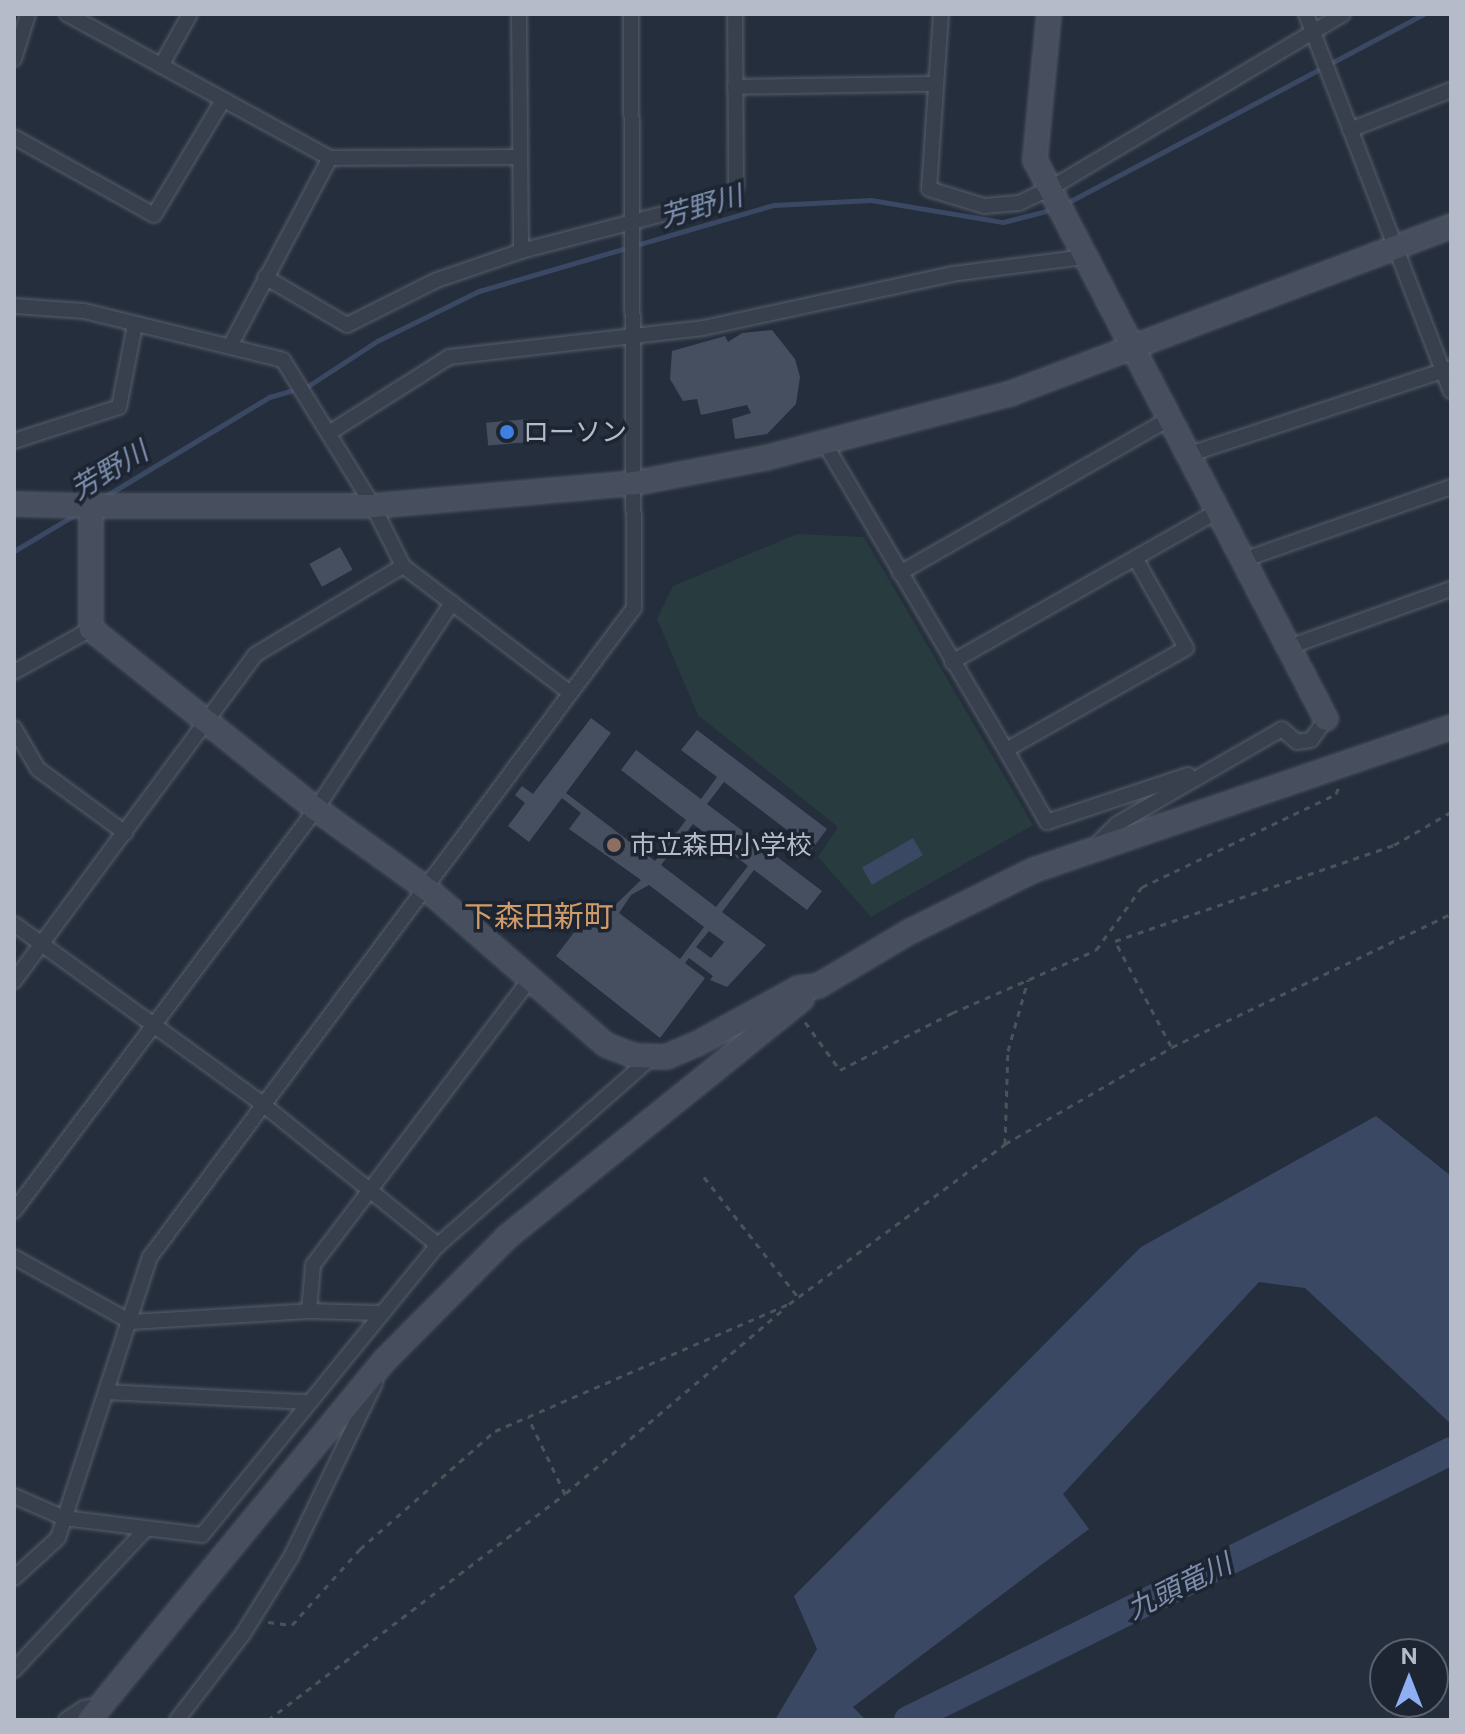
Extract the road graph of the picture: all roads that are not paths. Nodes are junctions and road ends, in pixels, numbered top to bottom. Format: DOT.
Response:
graph roads {
  1 [pos="28,14"];
  2 [pos="67,14"];
  3 [pos="190,14"];
  4 [pos="519,14"];
  5 [pos="631,14"];
  6 [pos="735,14"];
  7 [pos="941,14"];
  8 [pos="1049,14"];
  9 [pos="1306,14"];
  10 [pos="1343,14"];
  11 [pos="1314,30"];
  12 [pos="14,59"];
  13 [pos="161,66"];
  14 [pos="935,84"];
  15 [pos="735,87"];
  16 [pos="1451,90"];
  17 [pos="223,100"];
  18 [pos="1350,130"];
  19 [pos="14,137"];
  20 [pos="519,157"];
  21 [pos="330,158"];
  22 [pos="1054,193"];
  23 [pos="633,218"];
  24 [pos="1451,226"];
  25 [pos="1397,246"];
  26 [pos="521,251"];
  27 [pos="1085,257"];
  28 [pos="265,277"];
  29 [pos="14,306"];
  30 [pos="135,325"];
  31 [pos="635,338"];
  32 [pos="230,346"];
  33 [pos="1133,350"];
  34 [pos="1447,369"];
  35 [pos="1451,391"];
  36 [pos="1167,420"];
  37 [pos="329,433"];
  38 [pos="14,441"];
  39 [pos="825,444"];
  40 [pos="1187,455"];
  41 [pos="635,483"];
  42 [pos="1451,487"];
  43 [pos="14,504"];
  44 [pos="91,506"];
  45 [pos="373,506"];
  46 [pos="1216,512"];
  47 [pos="1135,558"];
  48 [pos="1240,561"];
  49 [pos="403,566"];
  50 [pos="900,573"];
  51 [pos="1451,589"];
  52 [pos="452,603"];
  53 [pos="91,629"];
  54 [pos="1286,648"];
  55 [pos="952,662"];
  56 [pos="14,672"];
  57 [pos="569,692"];
  58 [pos="1326,719"];
  59 [pos="206,722"];
  60 [pos="1451,727"];
  61 [pos="15,731"];
  62 [pos="1006,750"];
  63 [pos="1218,766"];
  64 [pos="316,809"];
  65 [pos="125,833"];
  66 [pos="1091,850"];
  67 [pos="427,889"];
  68 [pos="14,924"];
  69 [pos="43,942"];
  70 [pos="530,979"];
  71 [pos="14,981"];
  72 [pos="818,986"];
  73 [pos="153,1028"];
  74 [pos="650,1059"];
  75 [pos="265,1106"];
  76 [pos="370,1190"];
  77 [pos="14,1211"];
  78 [pos="438,1245"];
  79 [pos="14,1257"];
  80 [pos="309,1311"];
  81 [pos="378,1313"];
  82 [pos="131,1322"];
  83 [pos="385,1360"];
  84 [pos="108,1392"];
  85 [pos="306,1402"];
  86 [pos="14,1496"];
  87 [pos="64,1518"];
  88 [pos="144,1531"];
  89 [pos="14,1578"];
  90 [pos="14,1670"];
  91 [pos="97,1712"];
  92 [pos="66,1720"];
  93 [pos="177,1720"];
  1 -- 12 [label="street"];
  2 -- 13 [label="street"];
  3 -- 13 [label="street"];
  4 -- 20 [label="street"];
  5 -- 23 [label="street"];
  6 -- 15 [label="street"];
  7 -- 14 [label="street"];
  8 -- 22 [label="street"];
  9 -- 11 [label="street"];
  10 -- 11 [label="street"];
  11 -- 18 [label="street"];
  11 -- 22 [label="street"];
  13 -- 17 [label="street"];
  14 -- 15 [label="street"];
  14 -- 22 [label="street"];
  15 -- 23 [label="street"];
  16 -- 18 [label="street"];
  17 -- 19 [label="street"];
  17 -- 21 [label="street"];
  18 -- 25 [label="street"];
  20 -- 21 [label="street"];
  20 -- 26 [label="street"];
  21 -- 28 [label="street"];
  22 -- 27 [label="street"];
  23 -- 26 [label="street"];
  23 -- 31 [label="street"];
  24 -- 25 [label="street"];
  25 -- 33 [label="street"];
  25 -- 34 [label="street"];
  26 -- 28 [label="street"];
  27 -- 31 [label="street"];
  27 -- 33 [label="street"];
  28 -- 32 [label="street"];
  29 -- 30 [label="street"];
  30 -- 32 [label="street"];
  30 -- 38 [label="street"];
  31 -- 37 [label="street"];
  31 -- 41 [label="street"];
  32 -- 37 [label="street"];
  33 -- 36 [label="street"];
  33 -- 39 [label="street"];
  34 -- 35 [label="street"];
  34 -- 40 [label="street"];
  36 -- 40 [label="street"];
  36 -- 50 [label="street"];
  37 -- 45 [label="street"];
  39 -- 41 [label="street"];
  39 -- 50 [label="street"];
  40 -- 46 [label="street"];
  41 -- 45 [label="street"];
  41 -- 57 [label="street"];
  42 -- 48 [label="street"];
  43 -- 44 [label="street"];
  44 -- 45 [label="street"];
  44 -- 53 [label="street"];
  45 -- 49 [label="street"];
  46 -- 47 [label="street"];
  46 -- 48 [label="street"];
  47 -- 55 [label="street"];
  47 -- 62 [label="street"];
  48 -- 54 [label="street"];
  49 -- 52 [label="street"];
  49 -- 59 [label="street"];
  50 -- 55 [label="street"];
  51 -- 54 [label="street"];
  52 -- 57 [label="street"];
  52 -- 64 [label="street"];
  53 -- 56 [label="street"];
  53 -- 59 [label="street"];
  54 -- 58 [label="street"];
  55 -- 62 [label="street"];
  57 -- 67 [label="street"];
  58 -- 63 [label="street"];
  59 -- 64 [label="street"];
  59 -- 65 [label="street"];
  60 -- 66 [label="street"];
  61 -- 65 [label="street"];
  62 -- 63 [label="street"];
  63 -- 66 [label="street"];
  64 -- 67 [label="street"];
  64 -- 73 [label="street"];
  65 -- 69 [label="street"];
  66 -- 72 [label="street"];
  67 -- 70 [label="street"];
  67 -- 75 [label="street"];
  68 -- 69 [label="street"];
  69 -- 71 [label="street"];
  69 -- 73 [label="street"];
  70 -- 74 [label="street"];
  70 -- 76 [label="street"];
  72 -- 74 [label="street"];
  72 -- 83 [label="street"];
  73 -- 75 [label="street"];
  73 -- 77 [label="street"];
  74 -- 78 [label="street"];
  75 -- 76 [label="street"];
  75 -- 82 [label="street"];
  76 -- 78 [label="street"];
  76 -- 80 [label="street"];
  78 -- 81 [label="street"];
  79 -- 82 [label="street"];
  80 -- 81 [label="street"];
  80 -- 82 [label="street"];
  81 -- 85 [label="street"];
  82 -- 84 [label="street"];
  83 -- 91 [label="street"];
  83 -- 93 [label="street"];
  84 -- 85 [label="street"];
  84 -- 87 [label="street"];
  85 -- 88 [label="street"];
  86 -- 87 [label="street"];
  87 -- 88 [label="street"];
  87 -- 89 [label="street"];
  88 -- 90 [label="street"];
  91 -- 92 [label="street"];
}
